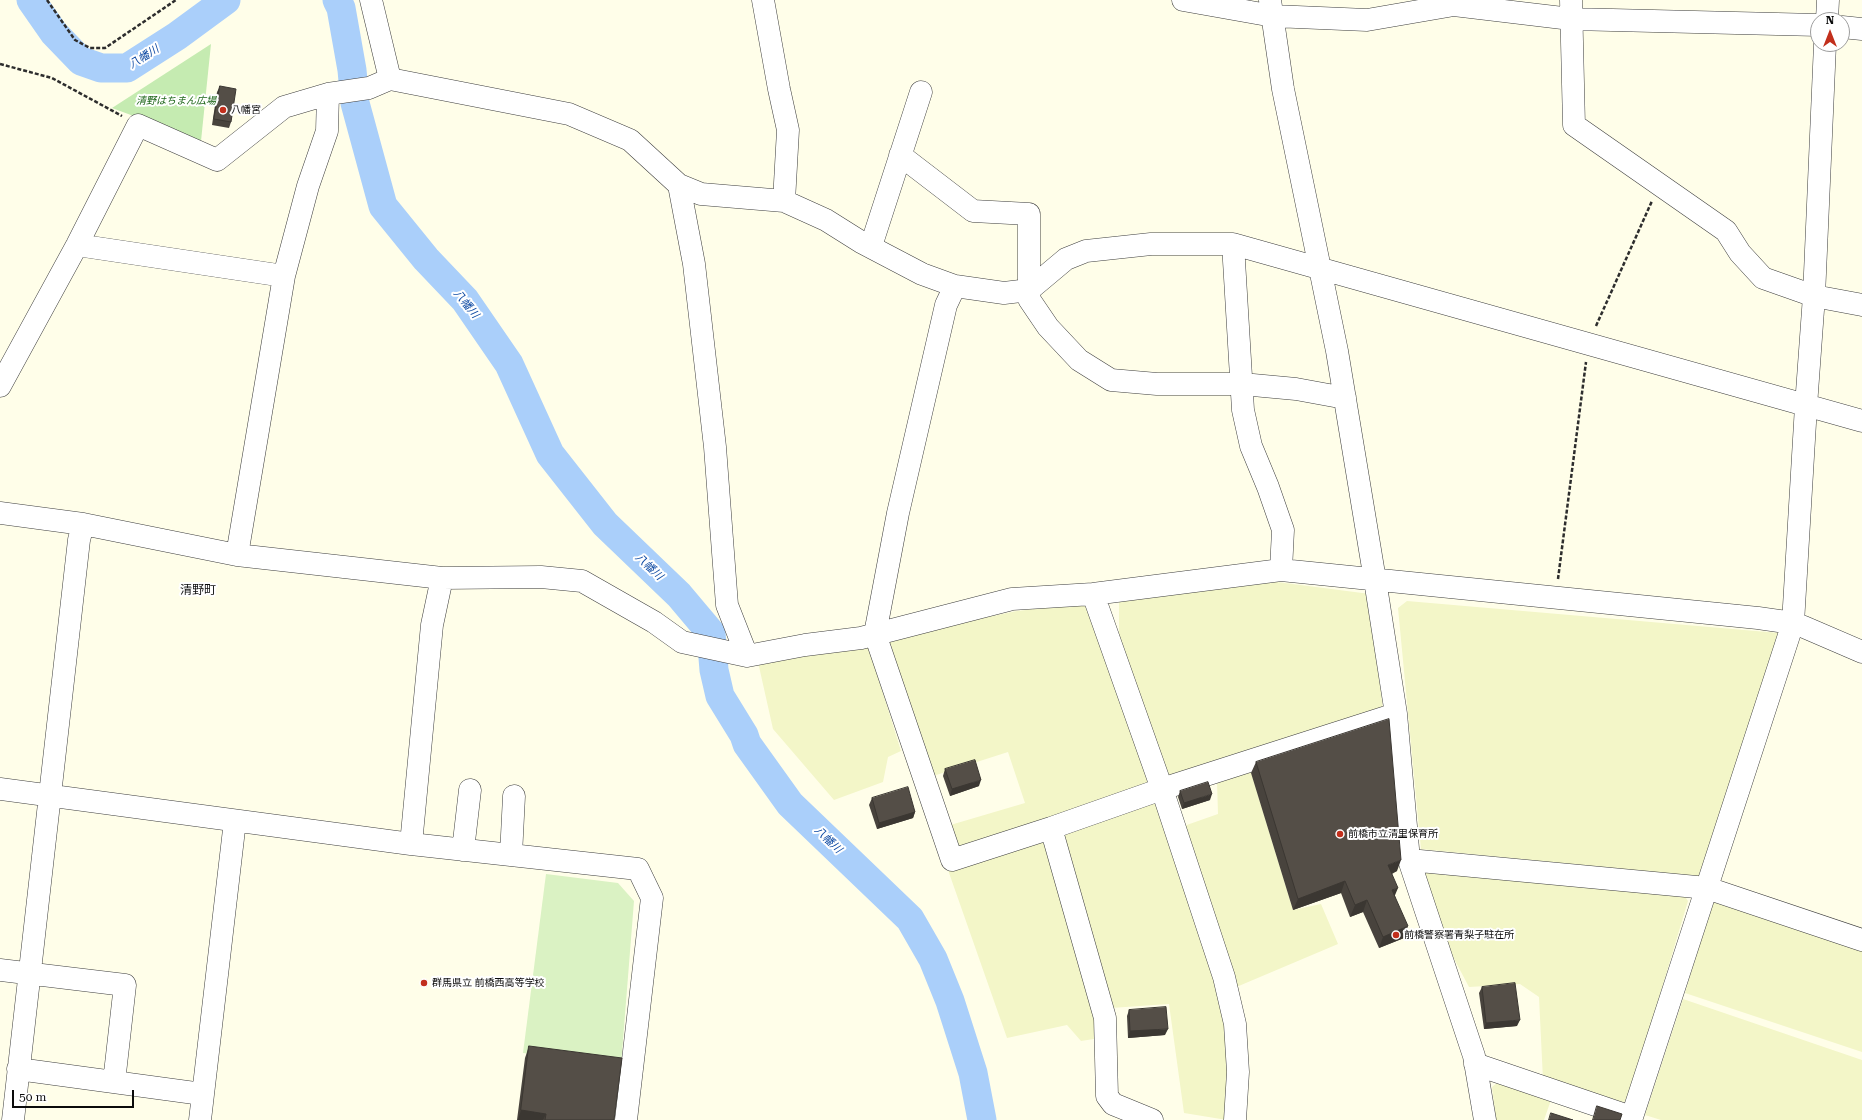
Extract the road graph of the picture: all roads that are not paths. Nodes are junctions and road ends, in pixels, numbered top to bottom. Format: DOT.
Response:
graph roads {
  1 [pos="371,0"];
  2 [pos="763,0"];
  3 [pos="1183,0"];
  4 [pos="1828,0"];
  5 [pos="1271,8"];
  6 [pos="1571,10"];
  7 [pos="1827,12"];
  8 [pos="1810,25"];
  9 [pos="1850,28"];
  10 [pos="1862,29"];
  11 [pos="1825,52"];
  12 [pos="390,79"];
  13 [pos="921,92"];
  14 [pos="334,93"];
  15 [pos="900,155"];
  16 [pos="679,185"];
  17 [pos="784,201"];
  18 [pos="1233,244"];
  19 [pos="77,245"];
  20 [pos="871,246"];
  21 [pos="1320,268"];
  22 [pos="284,276"];
  23 [pos="955,286"];
  24 [pos="1029,290"];
  25 [pos="1814,296"];
  26 [pos="1862,305"];
  27 [pos="1242,384"];
  28 [pos="0,386"];
  29 [pos="1345,398"];
  30 [pos="1806,406"];
  31 [pos="1862,421"];
  32 [pos="0,513"];
  33 [pos="83,524"];
  34 [pos="237,555"];
  35 [pos="1281,570"];
  36 [pos="442,578"];
  37 [pos="1375,580"];
  38 [pos="1093,594"];
  39 [pos="1793,623"];
  40 [pos="875,634"];
  41 [pos="1862,652"];
  42 [pos="747,656"];
  43 [pos="1396,714"];
  44 [pos="0,789"];
  45 [pos="1162,789"];
  46 [pos="470,790"];
  47 [pos="49,795"];
  48 [pos="514,796"];
  49 [pos="235,821"];
  50 [pos="1051,828"];
  51 [pos="410,844"];
  52 [pos="463,850"];
  53 [pos="511,855"];
  54 [pos="1409,860"];
  55 [pos="1707,888"];
  56 [pos="1862,940"];
  57 [pos="0,970"];
  58 [pos="30,974"];
  59 [pos="1475,1064"];
  60 [pos="18,1069"];
  61 [pos="114,1082"];
  62 [pos="202,1094"];
  63 [pos="1631,1119"];
  64 [pos="13,1120"];
  65 [pos="200,1120"];
  66 [pos="626,1120"];
  67 [pos="1152,1120"];
  68 [pos="1235,1120"];
  69 [pos="1485,1120"];
  1 -- 12 [label="street"];
  2 -- 17 [label="street"];
  3 -- 5 [label="street"];
  4 -- 7 [label="street"];
  5 -- 6 [label="street"];
  5 -- 21 [label="street"];
  6 -- 8 [label="street"];
  6 -- 25 [label="street"];
  9 -- 10 [label="street"];
  11 -- 25 [label="street"];
  12 -- 14 [label="street"];
  12 -- 16 [label="street"];
  13 -- 15 [label="street"];
  14 -- 19 [label="street"];
  14 -- 22 [label="street"];
  15 -- 20 [label="street"];
  15 -- 24 [label="street"];
  16 -- 17 [label="street"];
  16 -- 42 [label="street"];
  17 -- 20 [label="street"];
  18 -- 21 [label="street"];
  18 -- 24 [label="street"];
  18 -- 27 [label="street"];
  19 -- 22 [label="street"];
  19 -- 28 [label="street"];
  20 -- 23 [label="street"];
  21 -- 29 [label="street"];
  21 -- 30 [label="street"];
  22 -- 34 [label="street"];
  23 -- 24 [label="street"];
  23 -- 40 [label="street"];
  24 -- 27 [label="street"];
  25 -- 26 [label="street"];
  25 -- 30 [label="street"];
  27 -- 29 [label="street"];
  27 -- 35 [label="street"];
  29 -- 37 [label="street"];
  30 -- 31 [label="street"];
  30 -- 39 [label="street"];
  32 -- 33 [label="street"];
  33 -- 34 [label="street"];
  33 -- 47 [label="street"];
  34 -- 36 [label="street"];
  35 -- 37 [label="street"];
  35 -- 38 [label="street"];
  36 -- 42 [label="street"];
  36 -- 51 [label="street"];
  37 -- 39 [label="street"];
  37 -- 43 [label="street"];
  38 -- 40 [label="street"];
  38 -- 45 [label="street"];
  39 -- 41 [label="street"];
  39 -- 55 [label="street"];
  40 -- 42 [label="street"];
  40 -- 50 [label="street"];
  43 -- 45 [label="street"];
  43 -- 54 [label="street"];
  44 -- 47 [label="street"];
  45 -- 50 [label="street"];
  45 -- 68 [label="street"];
  46 -- 52 [label="street"];
  47 -- 49 [label="street"];
  47 -- 58 [label="street"];
  48 -- 53 [label="street"];
  49 -- 51 [label="street"];
  49 -- 62 [label="street"];
  50 -- 67 [label="street"];
  51 -- 52 [label="street"];
  52 -- 53 [label="street"];
  53 -- 66 [label="street"];
  54 -- 55 [label="street"];
  54 -- 59 [label="street"];
  55 -- 56 [label="street"];
  55 -- 63 [label="street"];
  57 -- 58 [label="street"];
  58 -- 60 [label="street"];
  58 -- 61 [label="street"];
  59 -- 63 [label="street"];
  59 -- 69 [label="street"];
  60 -- 61 [label="street"];
  60 -- 64 [label="street"];
  61 -- 62 [label="street"];
  62 -- 65 [label="street"];
}
